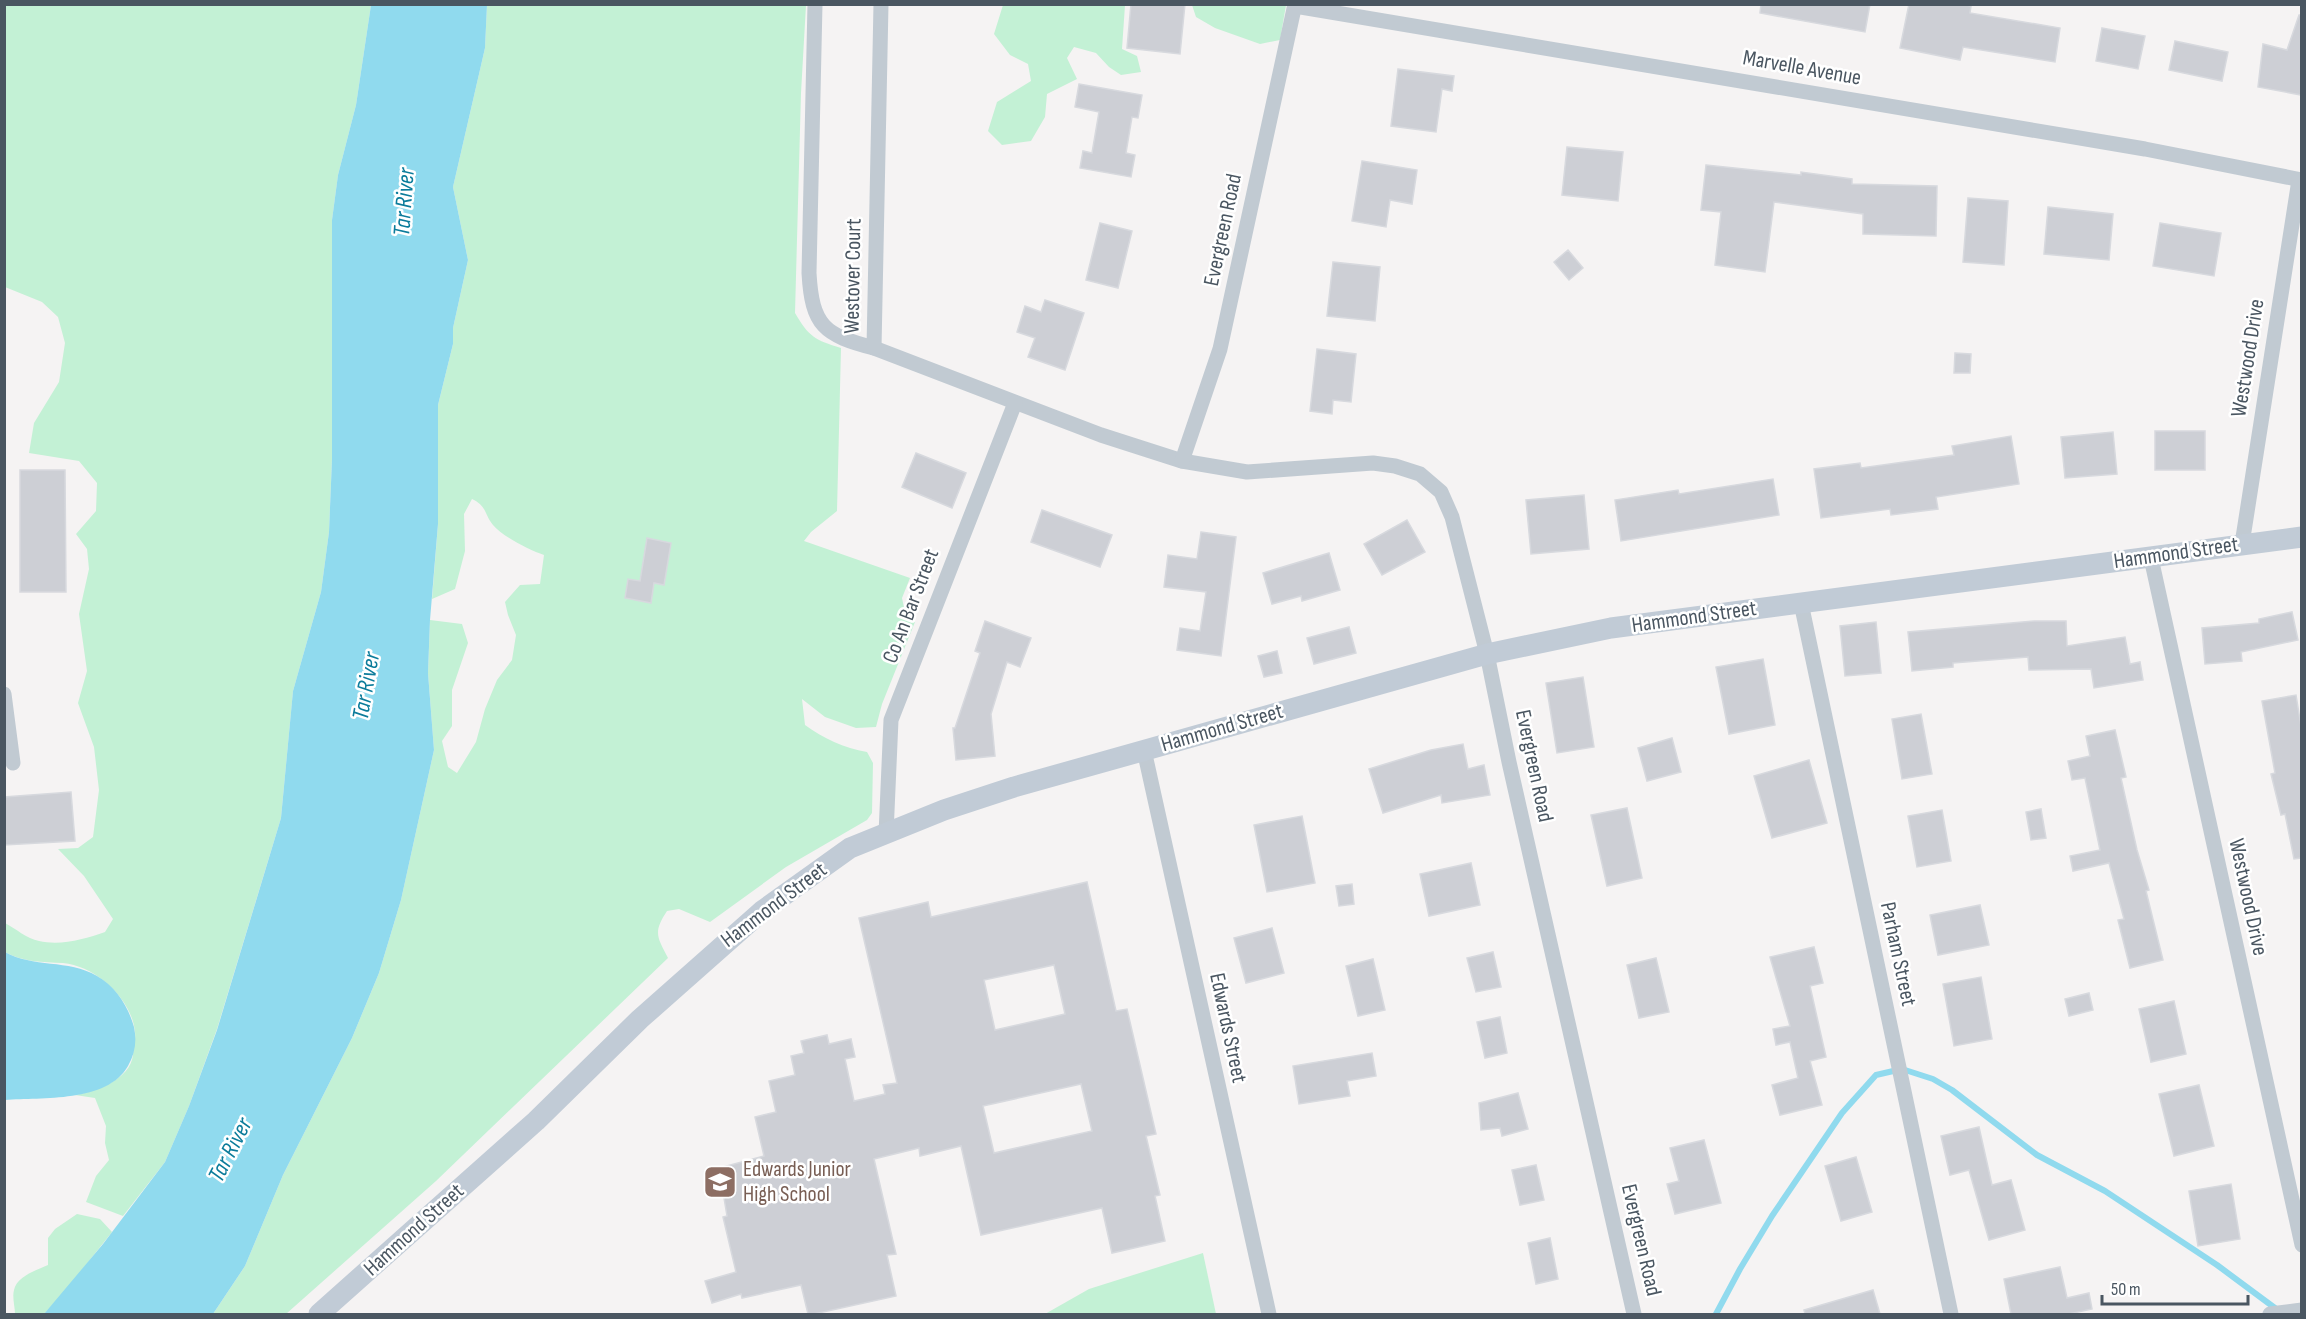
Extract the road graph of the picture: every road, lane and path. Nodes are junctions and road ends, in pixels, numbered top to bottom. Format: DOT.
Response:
graph roads {
  1 [pos="815,4"];
  2 [pos="881,4"];
  3 [pos="1295,5"];
  4 [pos="2300,180"];
  5 [pos="874,348"];
  6 [pos="1015,403"];
  7 [pos="1182,461"];
  8 [pos="2301,537"];
  9 [pos="2242,544"];
  10 [pos="2151,558"];
  11 [pos="1801,603"];
  12 [pos="1487,654"];
  13 [pos="4,694"];
  14 [pos="1144,750"];
  15 [pos="12,763"];
  16 [pos="886,834"];
  17 [pos="2301,1245"];
  18 [pos="2301,1310"];
  19 [pos="320,1314"];
  20 [pos="1269,1314"];
  21 [pos="1634,1314"];
  22 [pos="1951,1314"];
  23 [pos="2270,1314"];
  1 -- 5 [label="street, Westover Court"];
  2 -- 5 [label="street, Westover Court"];
  3 -- 4 [label="street, Marvelle Avenue"];
  3 -- 7 [label="street, Evergreen Road"];
  4 -- 9 [label="street, Westwood Drive"];
  5 -- 6 [label="street, Evergreen Road"];
  6 -- 7 [label="street, Evergreen Road"];
  6 -- 16 [label="street, Co An Bar Street"];
  7 -- 12 [label="street, Evergreen Road"];
  8 -- 9 [label="street, Hammond Street"];
  9 -- 10 [label="street, Hammond Street"];
  10 -- 11 [label="street, Hammond Street"];
  10 -- 17 [label="street, Westwood Drive"];
  11 -- 12 [label="street, Hammond Street"];
  11 -- 22 [label="street, Parham Street"];
  12 -- 14 [label="street, Hammond Street"];
  12 -- 21 [label="street, Evergreen Road"];
  13 -- 15 [label="street"];
  14 -- 16 [label="street, Hammond Street"];
  14 -- 20 [label="street, Edwards Street"];
  16 -- 19 [label="street, Hammond Street"];
  18 -- 23 [label="street"];
}
